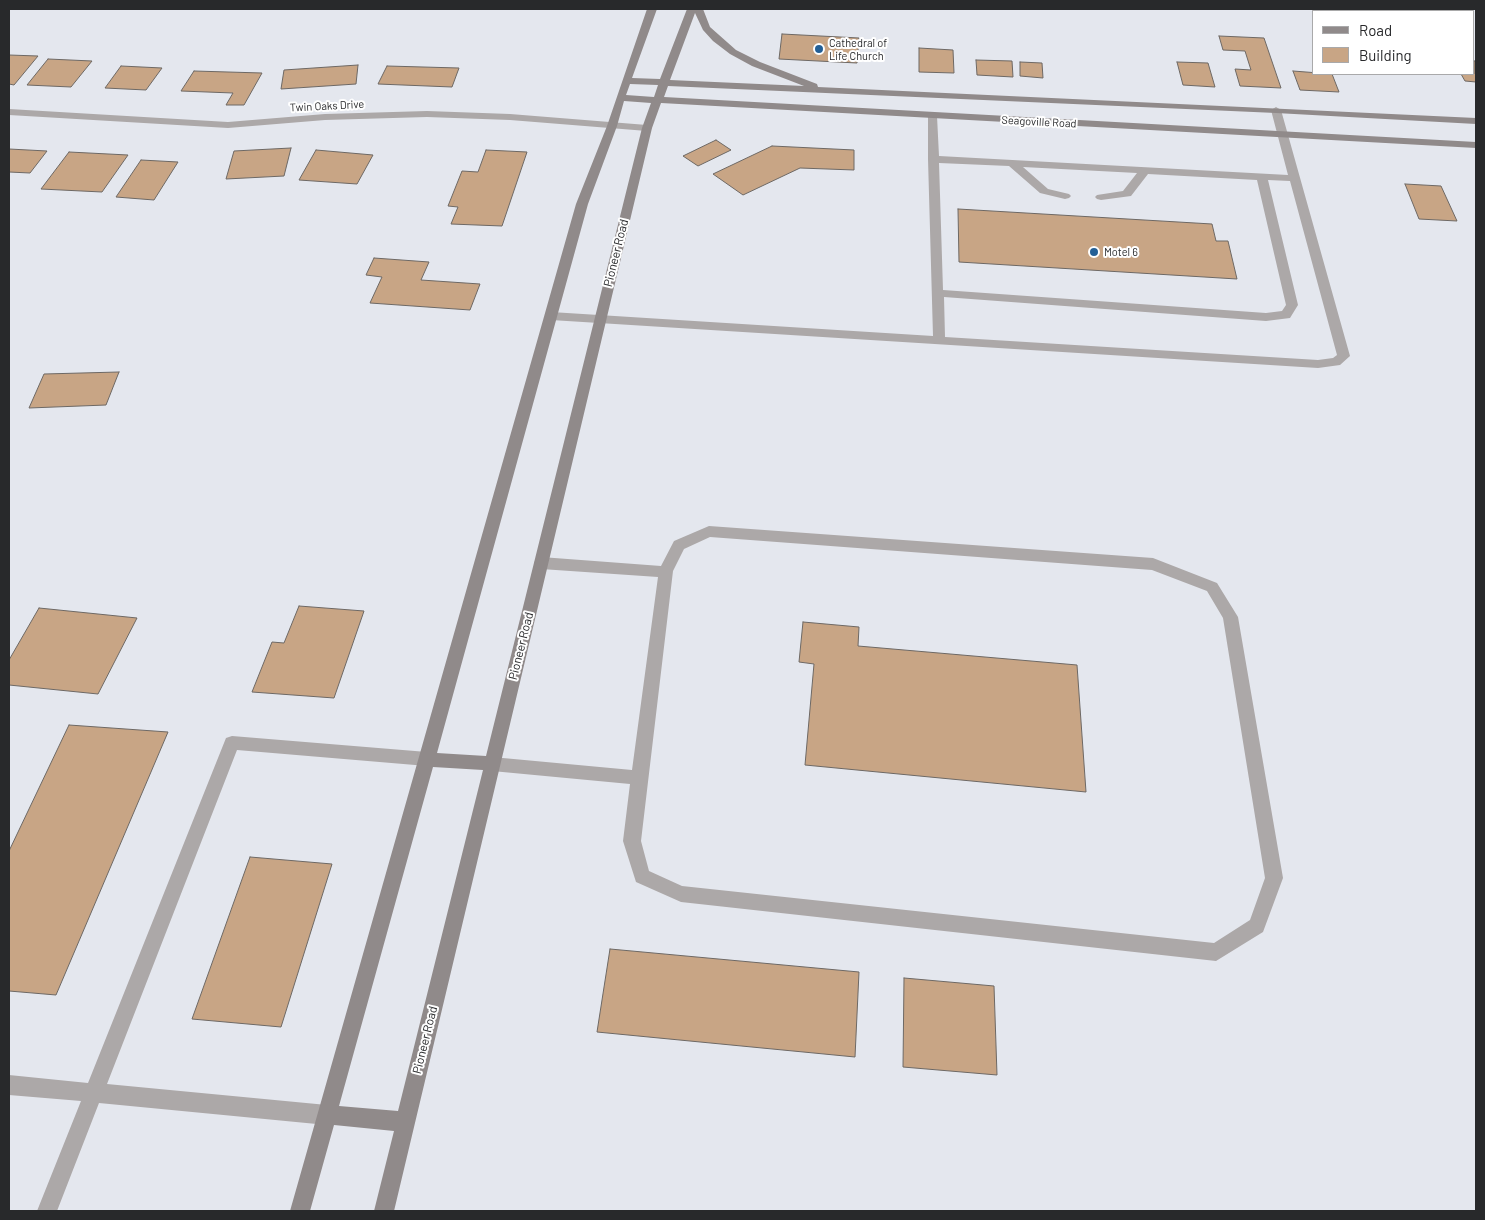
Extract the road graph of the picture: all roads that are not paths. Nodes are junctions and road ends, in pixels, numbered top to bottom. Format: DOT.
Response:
graph roads {
  1 [pos="652,9"];
  2 [pos="692,9"];
  3 [pos="698,9"];
  4 [pos="626,81"];
  5 [pos="663,83"];
  6 [pos="826,91"];
  7 [pos="620,98"];
  8 [pos="656,101"];
  9 [pos="1276,110"];
  10 [pos="9,112"];
  11 [pos="932,116"];
  12 [pos="1476,121"];
  13 [pos="612,126"];
  14 [pos="647,128"];
  15 [pos="1283,135"];
  16 [pos="1476,145"];
  17 [pos="933,159"];
  18 [pos="1012,163"];
  19 [pos="1145,170"];
  20 [pos="1262,177"];
  21 [pos="1295,178"];
  22 [pos="1065,196"];
  23 [pos="1101,198"];
  24 [pos="937,294"];
  25 [pos="550,316"];
  26 [pos="600,318"];
  27 [pos="939,340"];
  28 [pos="541,563"];
  29 [pos="666,572"];
  30 [pos="427,759"];
  31 [pos="492,764"];
  32 [pos="639,778"];
  33 [pos="9,1085"];
  34 [pos="94,1093"];
  35 [pos="327,1115"];
  36 [pos="406,1122"];
  37 [pos="47,1211"];
  38 [pos="300,1211"];
  39 [pos="384,1211"];
  1 -- 4 [label="main road"];
  2 -- 5 [label="main road"];
  3 -- 6 [label="main road"];
  4 -- 5 [label="main road, Seagoville Road"];
  4 -- 7 [label="main road"];
  5 -- 6 [label="main road, Seagoville Road"];
  5 -- 8 [label="main road, Pioneer Road"];
  6 -- 9 [label="main road, Seagoville Road"];
  7 -- 8 [label="main road, Seagoville Road"];
  7 -- 13 [label="main road"];
  8 -- 11 [label="main road, Seagoville Road"];
  8 -- 14 [label="main road, Pioneer Road"];
  9 -- 12 [label="main road, Seagoville Road"];
  9 -- 15 [label="street"];
  10 -- 13 [label="street, Twin Oaks Drive"];
  11 -- 15 [label="main road, Seagoville Road"];
  11 -- 17 [label="street"];
  13 -- 14 [label="street, Twin Oaks Drive"];
  13 -- 25 [label="main road"];
  14 -- 26 [label="main road, Pioneer Road"];
  15 -- 16 [label="main road, Seagoville Road"];
  15 -- 21 [label="street"];
  17 -- 18 [label="street"];
  17 -- 24 [label="street"];
  18 -- 19 [label="street"];
  18 -- 22 [label="street"];
  19 -- 20 [label="street"];
  19 -- 23 [label="street"];
  20 -- 21 [label="street"];
  20 -- 24 [label="street"];
  21 -- 27 [label="street"];
  24 -- 27 [label="street"];
  25 -- 26 [label="street"];
  25 -- 30 [label="main road"];
  26 -- 27 [label="street"];
  26 -- 28 [label="main road, Pioneer Road"];
  28 -- 29 [label="street"];
  28 -- 31 [label="main road, Pioneer Road"];
  29 -- 32 [label="street"];
  29 -- 32 [label="street"];
  30 -- 31 [label="main road"];
  30 -- 34 [label="street"];
  30 -- 35 [label="main road"];
  31 -- 32 [label="street"];
  31 -- 36 [label="main road, Pioneer Road"];
  33 -- 34 [label="street"];
  34 -- 35 [label="street"];
  34 -- 37 [label="street"];
  35 -- 36 [label="main road"];
  35 -- 38 [label="main road"];
  36 -- 39 [label="main road, Pioneer Road"];
}
